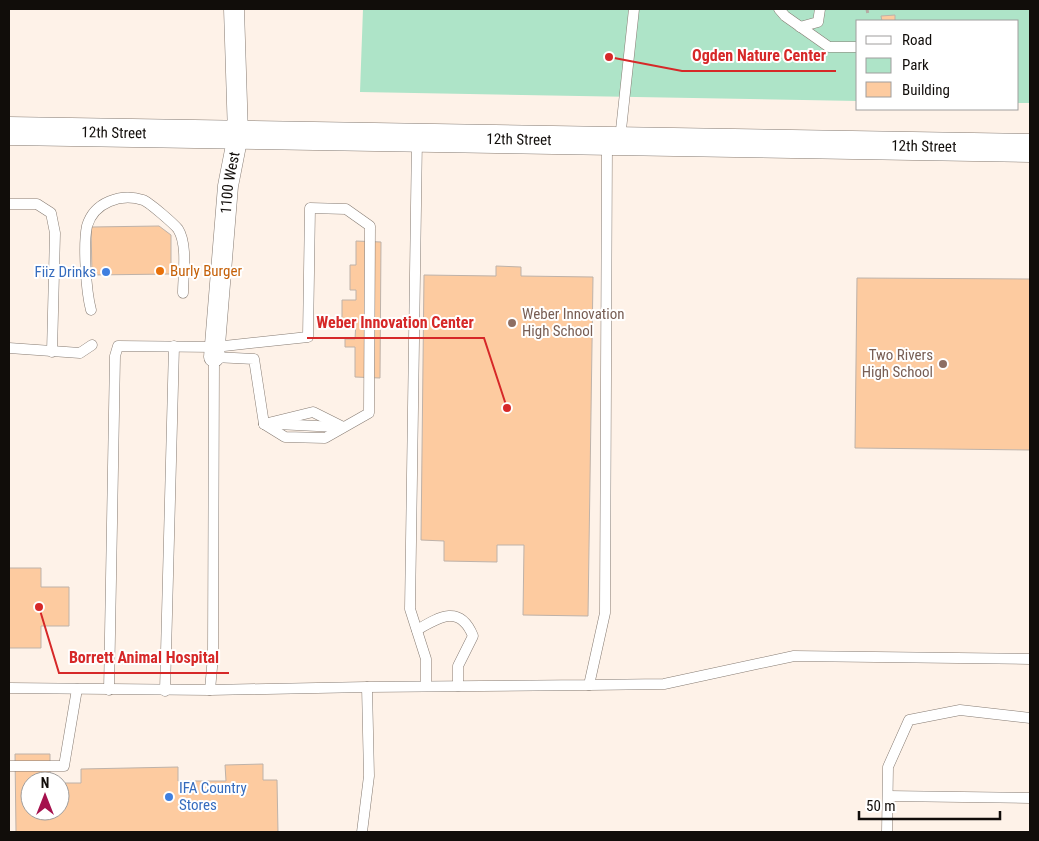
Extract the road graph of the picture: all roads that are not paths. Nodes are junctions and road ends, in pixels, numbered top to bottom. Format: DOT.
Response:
graph roads {
  1 [pos="234,9"];
  2 [pos="634,9"];
  3 [pos="779,9"];
  4 [pos="820,9"];
  5 [pos="800,27"];
  6 [pos="856,47"];
  7 [pos="9,131"];
  8 [pos="238,135"];
  9 [pos="417,138"];
  10 [pos="613,141"];
  11 [pos="1030,148"];
  12 [pos="9,204"];
  13 [pos="184,293"];
  14 [pos="91,310"];
  15 [pos="92,345"];
  16 [pos="174,346"];
  17 [pos="9,348"];
  18 [pos="52,352"];
  19 [pos="215,352"];
  20 [pos="264,424"];
  21 [pos="343,427"];
  22 [pos="417,630"];
  23 [pos="1030,659"];
  24 [pos="426,685"];
  25 [pos="589,685"];
  26 [pos="458,686"];
  27 [pos="9,688"];
  28 [pos="367,688"];
  29 [pos="77,689"];
  30 [pos="109,690"];
  31 [pos="210,690"];
  32 [pos="165,691"];
  33 [pos="1030,718"];
  34 [pos="9,766"];
  35 [pos="888,796"];
  36 [pos="1030,798"];
  37 [pos="362,832"];
  38 [pos="887,832"];
  1 -- 8 [label="street, 1100 West"];
  2 -- 10 [label="lane"];
  3 -- 5 [label="lane"];
  4 -- 5 [label="lane"];
  5 -- 6 [label="lane"];
  7 -- 8 [label="main road, 12th Street"];
  8 -- 9 [label="main road, 12th Street"];
  8 -- 19 [label="street, 1100 West"];
  9 -- 10 [label="main road, 12th Street"];
  9 -- 22 [label="lane"];
  10 -- 11 [label="main road, 12th Street"];
  10 -- 25 [label="lane"];
  12 -- 18 [label="lane"];
  13 -- 14 [label="lane"];
  15 -- 18 [label="lane"];
  16 -- 19 [label="lane"];
  16 -- 30 [label="lane"];
  16 -- 32 [label="lane"];
  17 -- 18 [label="lane"];
  19 -- 20 [label="lane"];
  19 -- 21 [label="lane"];
  19 -- 31 [label="lane"];
  20 -- 21 [label="lane"];
  20 -- 21 [label="lane"];
  22 -- 24 [label="lane"];
  22 -- 26 [label="lane"];
  23 -- 25 [label="lane"];
  24 -- 26 [label="lane"];
  24 -- 28 [label="lane"];
  25 -- 26 [label="lane"];
  27 -- 29 [label="lane"];
  28 -- 31 [label="lane"];
  28 -- 37 [label="lane"];
  29 -- 30 [label="lane"];
  29 -- 34 [label="lane"];
  30 -- 32 [label="lane"];
  31 -- 32 [label="lane"];
  33 -- 35 [label="lane"];
  35 -- 36 [label="lane"];
  35 -- 38 [label="lane"];
}
